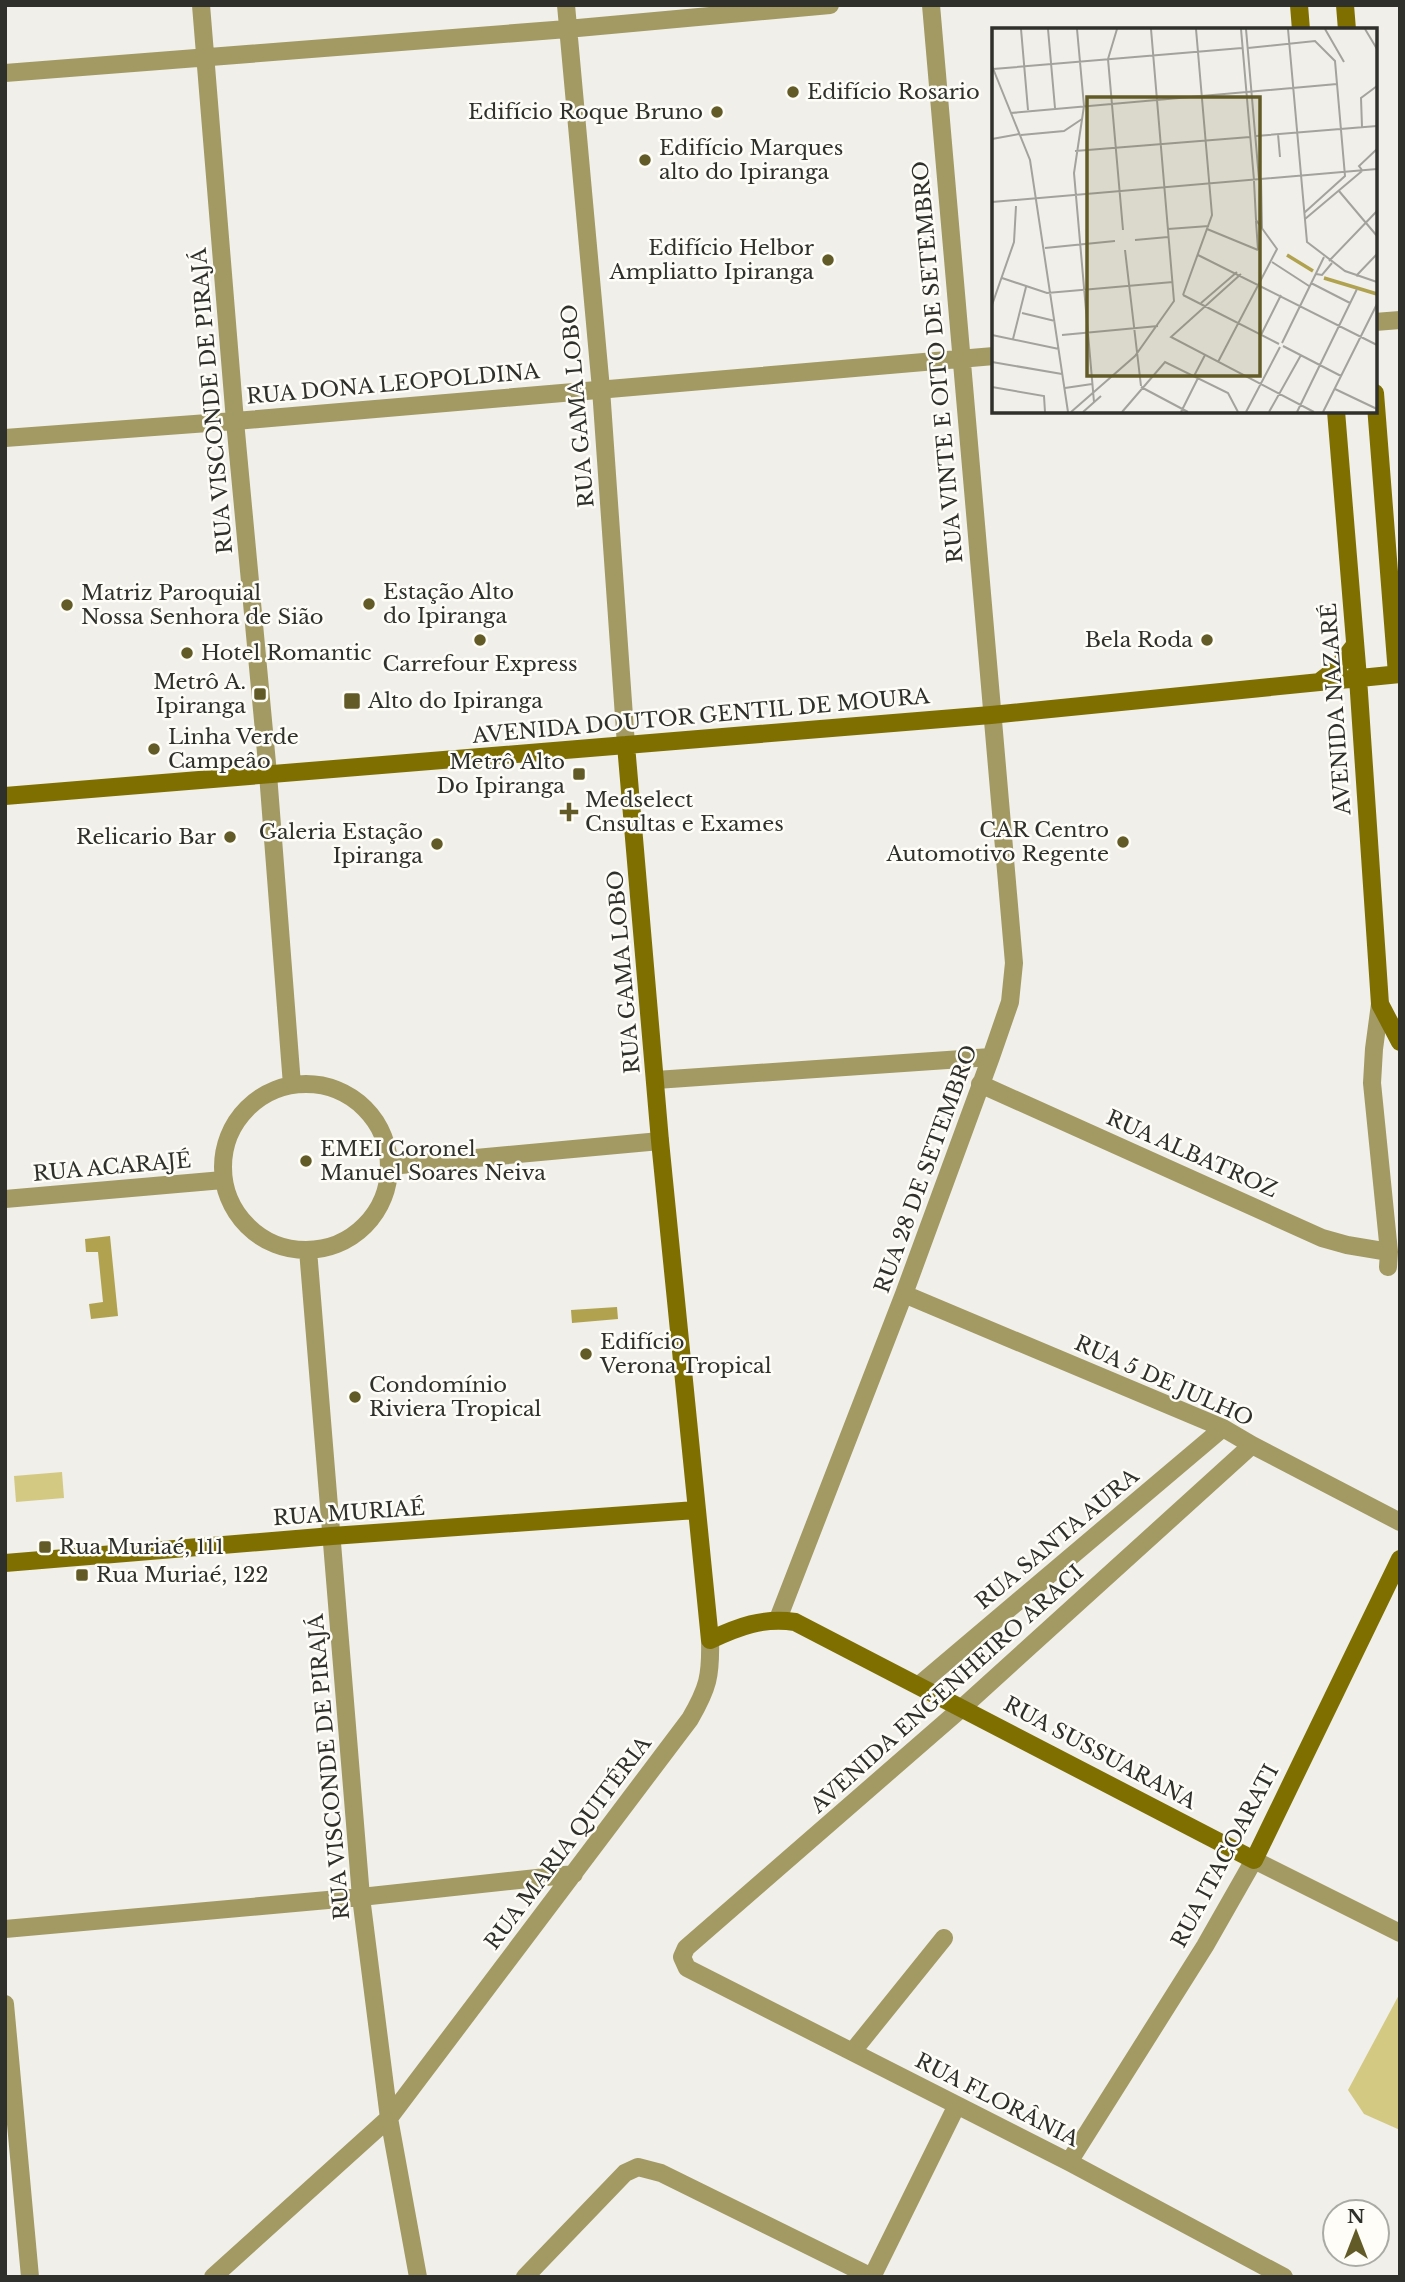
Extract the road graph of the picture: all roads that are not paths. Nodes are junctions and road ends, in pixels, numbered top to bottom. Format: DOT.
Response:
graph roads {
  1 [pos="201,5"];
  2 [pos="565,5"];
  3 [pos="830,5"];
  4 [pos="931,5"];
  5 [pos="1299,5"];
  6 [pos="1345,5"];
  7 [pos="1301,28"];
  8 [pos="1347,28"];
  9 [pos="568,29"];
  10 [pos="206,58"];
  11 [pos="10,73"];
  12 [pos="5,90"];
  13 [pos="1400,320"];
  14 [pos="1377,322"];
  15 [pos="992,356"];
  16 [pos="960,359"];
  17 [pos="601,389"];
  18 [pos="1336,413"];
  19 [pos="1377,413"];
  20 [pos="235,421"];
  21 [pos="5,438"];
  22 [pos="1355,645"];
  23 [pos="1399,674"];
  24 [pos="1358,678"];
  25 [pos="1319,682"];
  26 [pos="991,715"];
  27 [pos="626,745"];
  28 [pos="268,774"];
  29 [pos="5,796"];
  30 [pos="1380,1004"];
  31 [pos="1400,1042"];
  32 [pos="991,1057"];
  33 [pos="656,1080"];
  34 [pos="980,1083"];
  35 [pos="292,1085"];
  36 [pos="660,1141"];
  37 [pos="390,1166"];
  38 [pos="223,1180"];
  39 [pos="5,1199"];
  40 [pos="308,1250"];
  41 [pos="1388,1259"];
  42 [pos="904,1294"];
  43 [pos="1223,1428"];
  44 [pos="1252,1445"];
  45 [pos="696,1510"];
  46 [pos="1400,1522"];
  47 [pos="332,1536"];
  48 [pos="1400,1559"];
  49 [pos="5,1563"];
  50 [pos="778,1619"];
  51 [pos="710,1640"];
  52 [pos="919,1685"];
  53 [pos="963,1707"];
  54 [pos="1254,1860"];
  55 [pos="574,1874"];
  56 [pos="361,1897"];
  57 [pos="5,1929"];
  58 [pos="1400,1933"];
  59 [pos="944,1938"];
  60 [pos="687,1968"];
  61 [pos="5,2004"];
  62 [pos="853,2051"];
  63 [pos="956,2107"];
  64 [pos="389,2118"];
  65 [pos="1069,2162"];
  66 [pos="30,2277"];
  67 [pos="213,2277"];
  68 [pos="418,2277"];
  69 [pos="525,2277"];
  70 [pos="872,2277"];
  71 [pos="1284,2277"];
  1 -- 10 [label="street, RUA VISCONDE DE PIRAJÁ"];
  2 -- 9 [label="street, RUA GAMA LOBO"];
  3 -- 9 [label="street"];
  4 -- 16 [label="street, RUA VINTE E OITO DE SETEMBRO"];
  5 -- 7 [label="street"];
  6 -- 8 [label="street"];
  9 -- 10 [label="street"];
  9 -- 17 [label="street, RUA GAMA LOBO"];
  10 -- 11 [label="street"];
  10 -- 20 [label="street, RUA VISCONDE DE PIRAJÁ"];
  11 -- 12 [label="street"];
  13 -- 14 [label="street"];
  15 -- 16 [label="street, RUA DONA LEOPOLDINA"];
  16 -- 17 [label="street, RUA DONA LEOPOLDINA"];
  16 -- 26 [label="street, RUA VINTE E OITO DE SETEMBRO"];
  17 -- 20 [label="street, RUA DONA LEOPOLDINA"];
  17 -- 27 [label="street, RUA GAMA LOBO"];
  18 -- 22 [label="street, AVENIDA NAZARÉ"];
  19 -- 23 [label="street"];
  20 -- 21 [label="street, RUA DONA LEOPOLDINA"];
  20 -- 28 [label="street, RUA VISCONDE DE PIRAJÁ"];
  22 -- 24 [label="street, AVENIDA NAZARÉ"];
  22 -- 25 [label="street"];
  23 -- 24 [label="street, AVENIDA DOUTOR GENTIL DE MOURA"];
  24 -- 25 [label="street, AVENIDA DOUTOR GENTIL DE MOURA"];
  24 -- 30 [label="street, AVENIDA NAZARÉ"];
  25 -- 26 [label="street, AVENIDA DOUTOR GENTIL DE MOURA"];
  26 -- 27 [label="street, AVENIDA DOUTOR GENTIL DE MOURA"];
  26 -- 32 [label="street, RUA 28 DE SETEMBRO"];
  27 -- 28 [label="street, AVENIDA DOUTOR GENTIL DE MOURA"];
  27 -- 33 [label="street, RUA GAMA LOBO"];
  28 -- 29 [label="street, AVENIDA DOUTOR GENTIL DE MOURA"];
  28 -- 35 [label="street, RUA VISCONDE DE PIRAJÁ"];
  30 -- 31 [label="street, AVENIDA NAZARÉ"];
  30 -- 41 [label="street, AVENIDA NAZARÉ"];
  32 -- 33 [label="street"];
  32 -- 34 [label="street, RUA 28 DE SETEMBRO"];
  33 -- 36 [label="street, RUA GAMA LOBO"];
  34 -- 41 [label="street, RUA ALBATROZ"];
  34 -- 42 [label="street, RUA 28 DE SETEMBRO"];
  35 -- 37 [label="street"];
  35 -- 38 [label="street"];
  36 -- 37 [label="street"];
  36 -- 45 [label="street, RUA GAMA LOBO"];
  37 -- 40 [label="street"];
  38 -- 39 [label="street, RUA ACARAJÉ"];
  38 -- 40 [label="street"];
  40 -- 47 [label="street, RUA VISCONDE DE PIRAJÁ"];
  42 -- 43 [label="street, RUA 5 DE JULHO"];
  42 -- 50 [label="street, RUA 28 DE SETEMBRO"];
  43 -- 44 [label="street, RUA 5 DE JULHO"];
  43 -- 52 [label="street, RUA SANTA AURA"];
  44 -- 46 [label="street, RUA 5 DE JULHO"];
  44 -- 53 [label="street, AVENIDA ENGENHEIRO ARACI"];
  45 -- 47 [label="street, RUA MURIAÉ"];
  45 -- 51 [label="street, RUA GAMA LOBO"];
  47 -- 49 [label="street, RUA MURIAÉ"];
  47 -- 56 [label="street, RUA VISCONDE DE PIRAJÁ"];
  48 -- 54 [label="street, RUA ITACOARATI"];
  50 -- 51 [label="street"];
  50 -- 52 [label="street, RUA SUSSUARANA"];
  51 -- 55 [label="street, RUA MARIA QUITÉRIA"];
  52 -- 53 [label="street, RUA SUSSUARANA"];
  53 -- 54 [label="street, RUA SUSSUARANA"];
  53 -- 60 [label="street, AVENIDA ENGENHEIRO ARACI"];
  54 -- 58 [label="street, RUA SUSSUARANA"];
  54 -- 65 [label="street, RUA ITACOARATI"];
  55 -- 56 [label="street"];
  55 -- 64 [label="street, RUA MARIA QUITÉRIA"];
  56 -- 57 [label="street"];
  56 -- 64 [label="street, RUA VISCONDE DE PIRAJÁ"];
  59 -- 62 [label="street"];
  60 -- 62 [label="street, RUA FLORÂNIA"];
  61 -- 66 [label="street"];
  62 -- 63 [label="street, RUA FLORÂNIA"];
  63 -- 65 [label="street, RUA FLORÂNIA"];
  63 -- 70 [label="street"];
  64 -- 67 [label="street"];
  64 -- 68 [label="street, RUA VISCONDE DE PIRAJÁ"];
  65 -- 71 [label="street, RUA FLORÂNIA"];
  69 -- 70 [label="street"];
}
